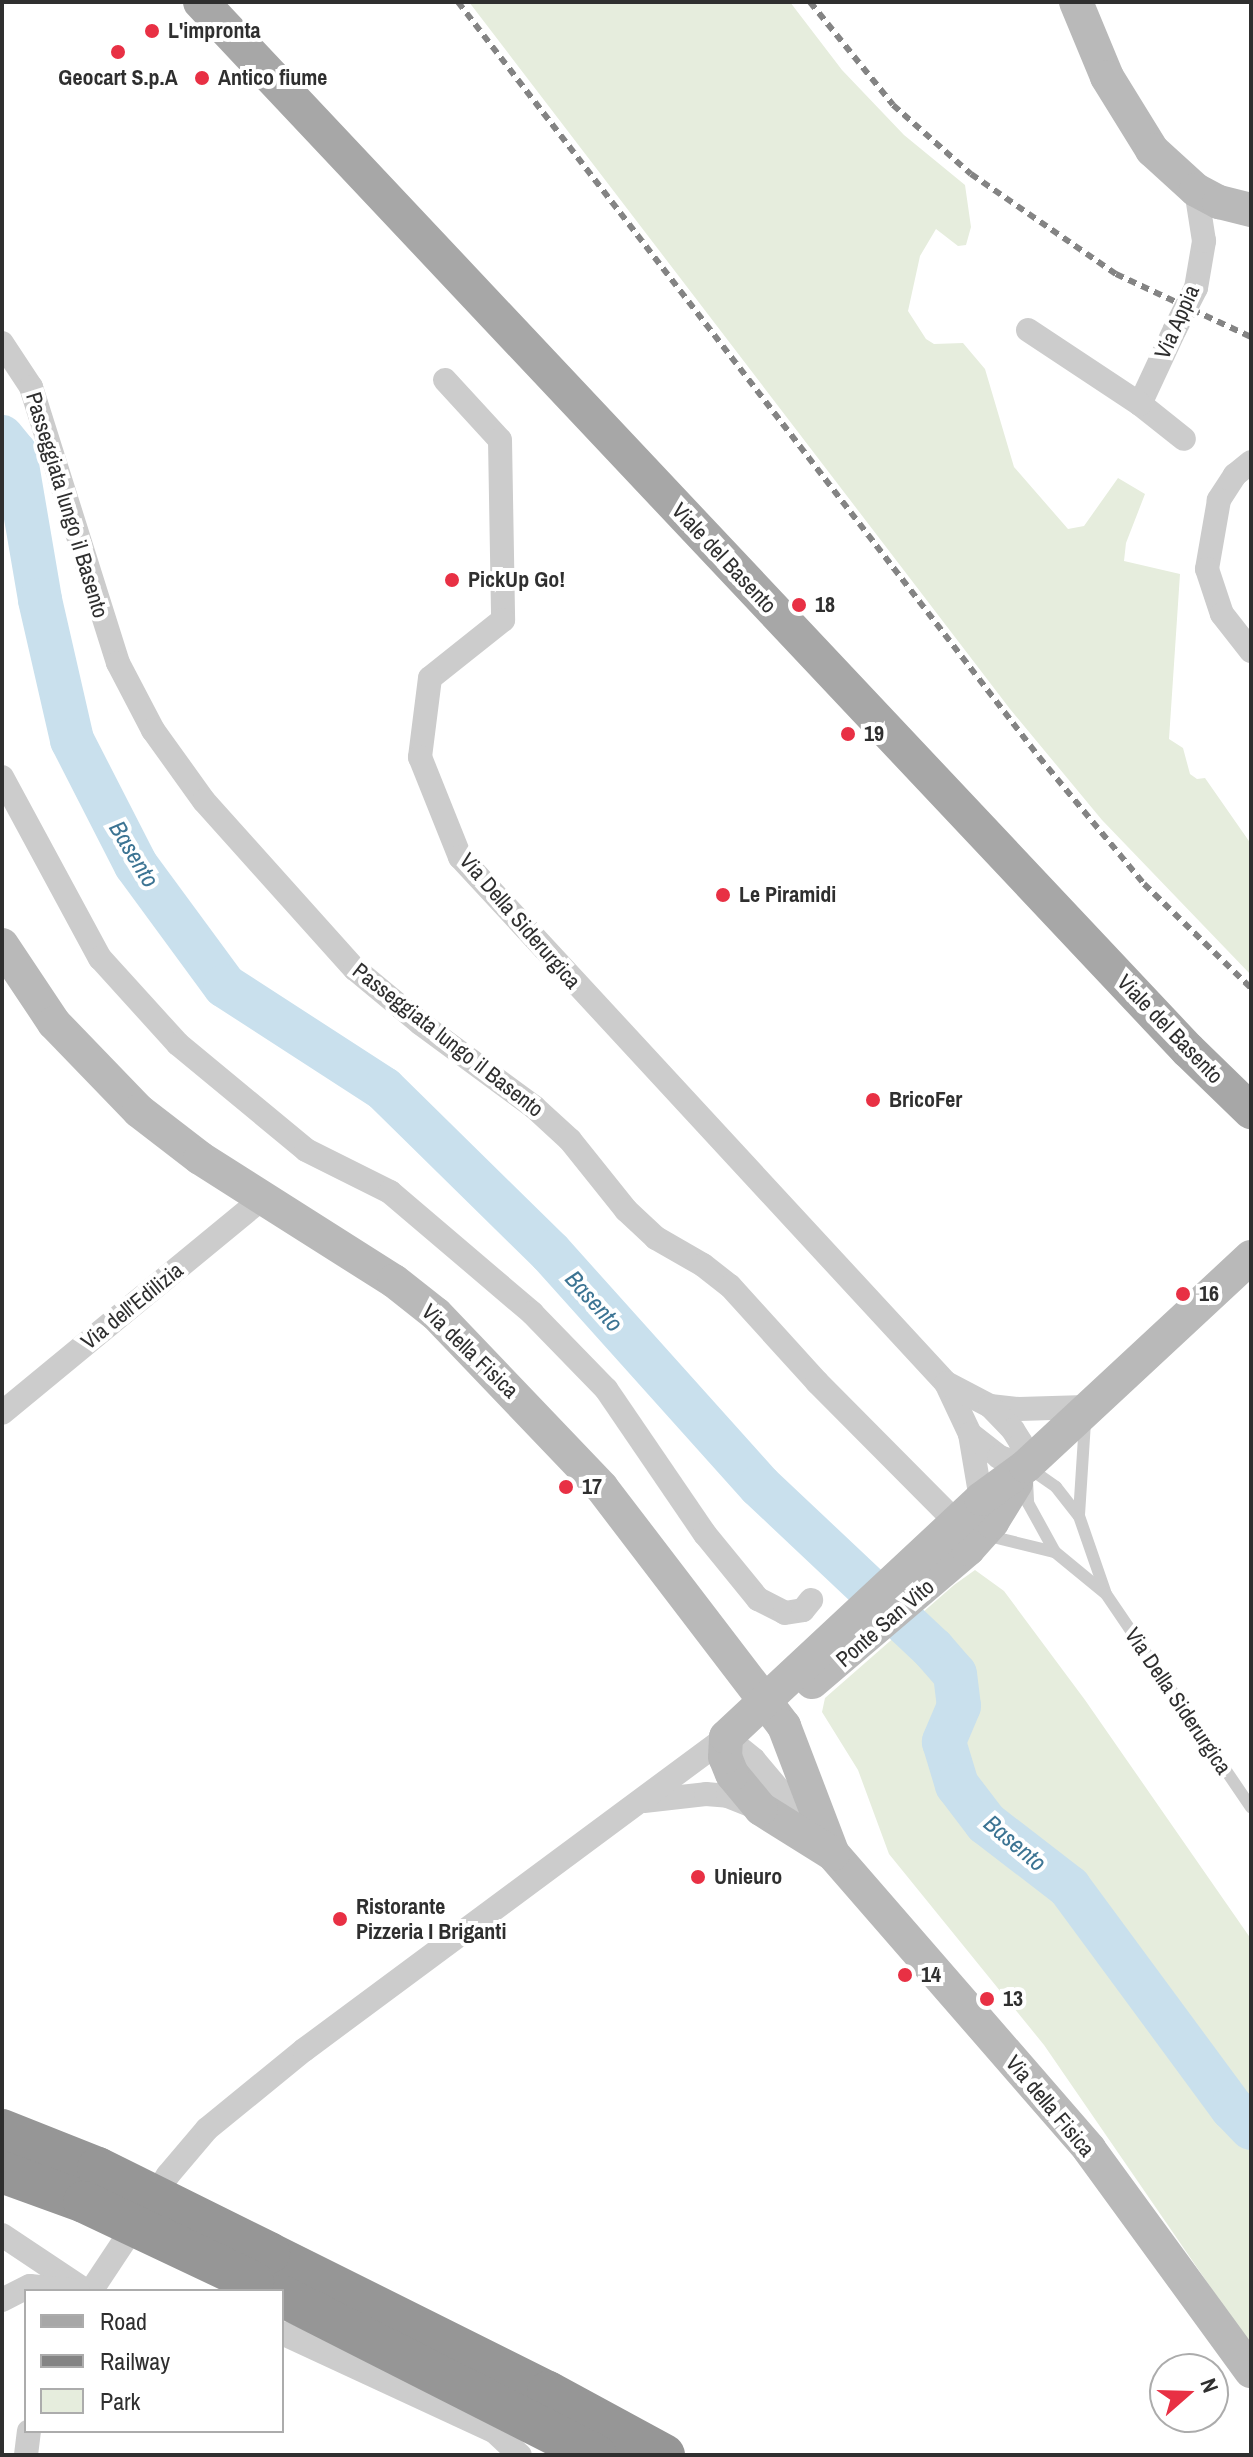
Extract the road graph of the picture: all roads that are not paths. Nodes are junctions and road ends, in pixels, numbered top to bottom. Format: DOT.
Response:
graph roads {
  1 [pos="201,2"];
  2 [pos="1076,2"];
  3 [pos="1196,190"];
  4 [pos="1251,210"];
  5 [pos="1028,330"];
  6 [pos="2,343"];
  7 [pos="445,380"];
  8 [pos="1140,404"];
  9 [pos="1184,439"];
  10 [pos="1251,462"];
  11 [pos="1251,651"];
  12 [pos="2,777"];
  13 [pos="2,945"];
  14 [pos="1251,1111"];
  15 [pos="262,1199"];
  16 [pos="1251,1257"];
  17 [pos="946,1383"];
  18 [pos="990,1406"];
  19 [pos="1086,1407"];
  20 [pos="2,1413"];
  21 [pos="970,1434"];
  22 [pos="1026,1466"];
  23 [pos="981,1499"];
  24 [pos="1079,1516"];
  25 [pos="970,1528"];
  26 [pos="1055,1552"];
  27 [pos="1106,1594"];
  28 [pos="811,1600"];
  29 [pos="767,1702"];
  30 [pos="726,1737"];
  31 [pos="641,1801"];
  32 [pos="1251,1807"];
  33 [pos="761,1809"];
  34 [pos="833,1854"];
  35 [pos="2,2130"];
  36 [pos="2,2172"];
  37 [pos="91,2185"];
  38 [pos="2,2235"];
  39 [pos="269,2280"];
  40 [pos="24,2289"];
  41 [pos="24,2289"];
  42 [pos="59,2289"];
  43 [pos="86,2289"];
  44 [pos="90,2289"];
  45 [pos="2,2300"];
  46 [pos="284,2334"];
  47 [pos="1251,2371"];
  48 [pos="29,2433"];
  49 [pos="26,2455"];
  50 [pos="520,2455"];
  51 [pos="596,2455"];
  52 [pos="664,2455"];
  1 -- 14 [label="main road, Viale del Basento"];
  2 -- 3 [label="street"];
  3 -- 4 [label="street"];
  3 -- 8 [label="street, Via Appia, bridge"];
  5 -- 8 [label="street"];
  6 -- 25 [label="street, Passeggiata lungo il Basento"];
  7 -- 17 [label="street, Via Della Siderurgica"];
  8 -- 9 [label="street"];
  10 -- 11 [label="street"];
  12 -- 28 [label="street"];
  13 -- 15 [label="street, Via della Fisica"];
  15 -- 20 [label="street, Via dell'Edilizia"];
  15 -- 29 [label="street, Via della Fisica"];
  16 -- 19 [label="street"];
  17 -- 18 [label="street, Via Della Siderurgica"];
  17 -- 21 [label="street, Via Della Siderurgica"];
  18 -- 19 [label="street, Via Della Siderurgica"];
  18 -- 22 [label="street, Via Della Siderurgica"];
  19 -- 22 [label="street"];
  19 -- 24 [label="lane, Via Della Siderurgica"];
  21 -- 22 [label="street, Via Della Siderurgica"];
  21 -- 23 [label="street, Via Della Siderurgica"];
  22 -- 23 [label="street"];
  22 -- 24 [label="lane, Via Della Siderurgica"];
  22 -- 25 [label="street"];
  22 -- 26 [label="lane, Via Della Siderurgica"];
  23 -- 25 [label="street"];
  24 -- 27 [label="lane, Via Della Siderurgica"];
  25 -- 26 [label="lane, Via Della Siderurgica"];
  25 -- 29 [label="street, Ponte San Vito"];
  26 -- 27 [label="lane, Via Della Siderurgica"];
  27 -- 32 [label="lane, Via Della Siderurgica"];
  29 -- 30 [label="street, Ponte San Vito"];
  29 -- 34 [label="street, Via della Fisica"];
  30 -- 31 [label="street"];
  30 -- 33 [label="street, Via della Fisica"];
  30 -- 34 [label="street"];
  31 -- 33 [label="street"];
  31 -- 44 [label="street"];
  33 -- 34 [label="street, Via della Fisica"];
  34 -- 47 [label="street, Via della Fisica"];
  35 -- 37 [label="highway"];
  36 -- 37 [label="highway"];
  37 -- 39 [label="highway, bridge"];
  38 -- 43 [label="street"];
  39 -- 51 [label="highway"];
  39 -- 52 [label="highway"];
  40 -- 45 [label="street"];
  41 -- 42 [label="street"];
  46 -- 50 [label="street"];
  48 -- 49 [label="street"];
}
